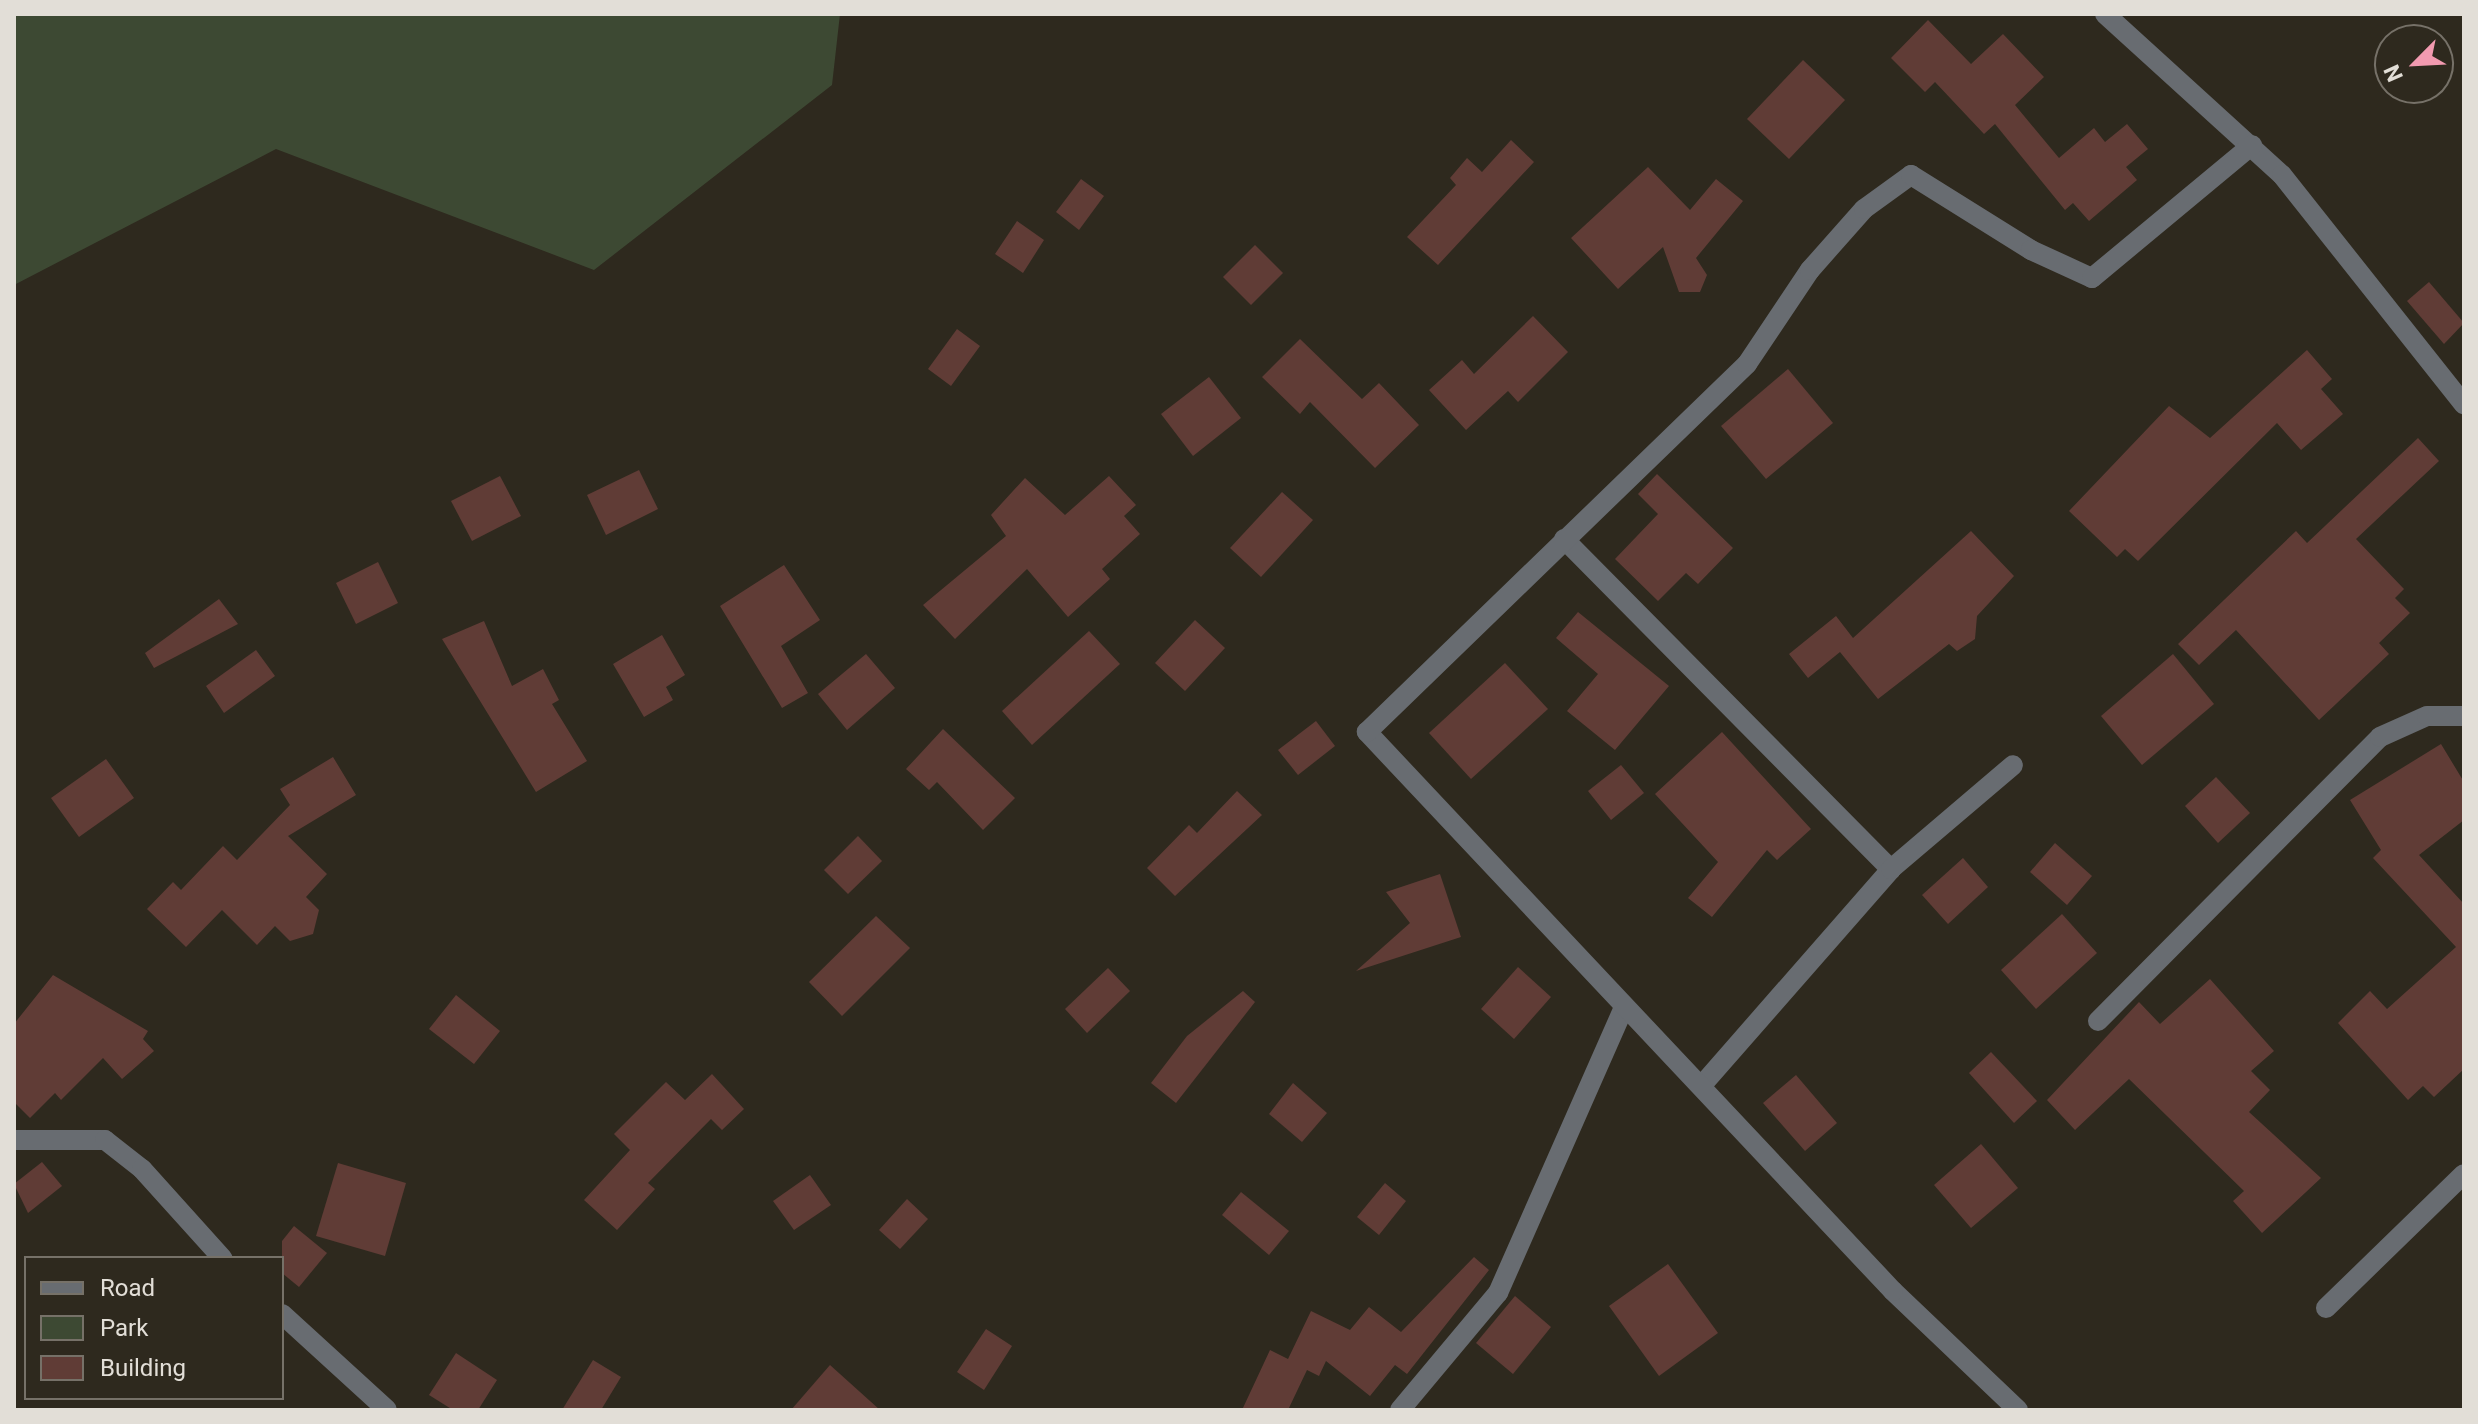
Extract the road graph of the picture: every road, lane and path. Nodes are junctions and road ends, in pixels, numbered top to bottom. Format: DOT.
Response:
graph roads {
  1 [pos="2105,14"];
  2 [pos="2252,145"];
  3 [pos="2464,405"];
  4 [pos="1564,539"];
  5 [pos="2464,716"];
  6 [pos="2013,765"];
  7 [pos="1891,869"];
  8 [pos="1623,1009"];
  9 [pos="2098,1021"];
  10 [pos="1703,1084"];
  11 [pos="14,1140"];
  12 [pos="2464,1174"];
  13 [pos="220,1256"];
  14 [pos="2326,1308"];
  15 [pos="284,1316"];
  16 [pos="387,1410"];
  17 [pos="1400,1410"];
  18 [pos="2018,1410"];
  1 -- 2 [label="street"];
  2 -- 3 [label="street"];
  2 -- 4 [label="street"];
  4 -- 7 [label="street"];
  4 -- 8 [label="street"];
  5 -- 9 [label="street"];
  6 -- 7 [label="street"];
  7 -- 10 [label="street"];
  8 -- 10 [label="street"];
  8 -- 17 [label="street"];
  10 -- 18 [label="street"];
  11 -- 13 [label="street"];
  12 -- 14 [label="street"];
  15 -- 16 [label="street"];
}
